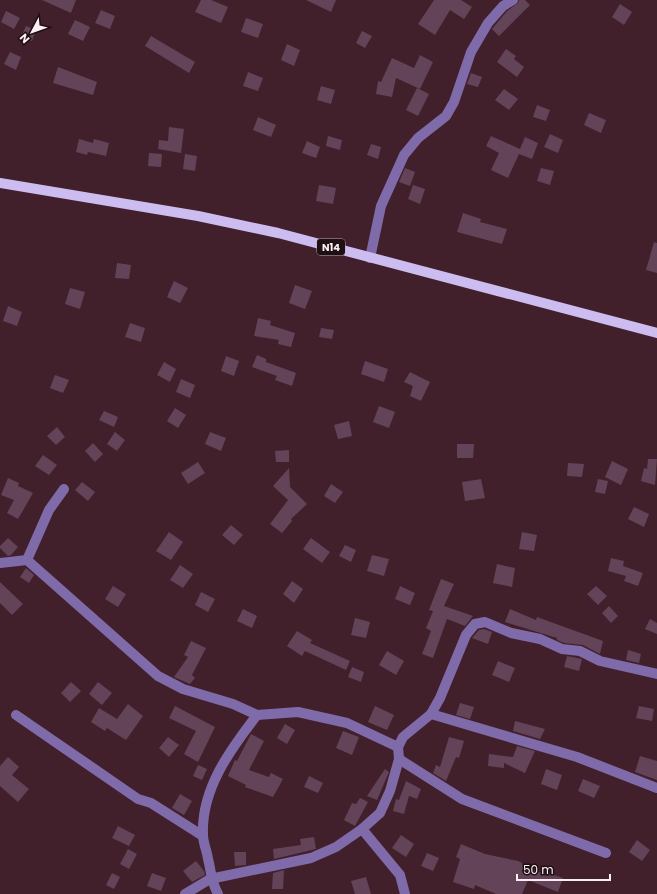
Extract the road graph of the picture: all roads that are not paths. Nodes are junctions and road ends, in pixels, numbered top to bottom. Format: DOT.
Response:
graph roads {
  1 [pos="513,0"];
  2 [pos="0,183"];
  3 [pos="370,258"];
  4 [pos="657,332"];
  5 [pos="64,488"];
  6 [pos="27,560"];
  7 [pos="0,563"];
  8 [pos="657,674"];
  9 [pos="431,714"];
  10 [pos="16,715"];
  11 [pos="257,715"];
  12 [pos="398,747"];
  13 [pos="399,758"];
  14 [pos="657,788"];
  15 [pos="362,829"];
  16 [pos="203,836"];
  17 [pos="606,853"];
  18 [pos="210,879"];
  19 [pos="186,894"];
  20 [pos="218,894"];
  21 [pos="405,894"];
  1 -- 3 [label="street"];
  2 -- 3 [label="main road, N14"];
  3 -- 4 [label="main road, N14"];
  5 -- 6 [label="street"];
  6 -- 7 [label="street"];
  6 -- 11 [label="street"];
  8 -- 9 [label="street"];
  9 -- 12 [label="street"];
  9 -- 14 [label="street"];
  10 -- 16 [label="street"];
  11 -- 12 [label="street"];
  11 -- 16 [label="street"];
  12 -- 13 [label="street"];
  13 -- 15 [label="street"];
  13 -- 17 [label="street"];
  15 -- 18 [label="street"];
  15 -- 21 [label="street"];
  16 -- 18 [label="street"];
  18 -- 19 [label="street"];
  18 -- 20 [label="street"];
}
